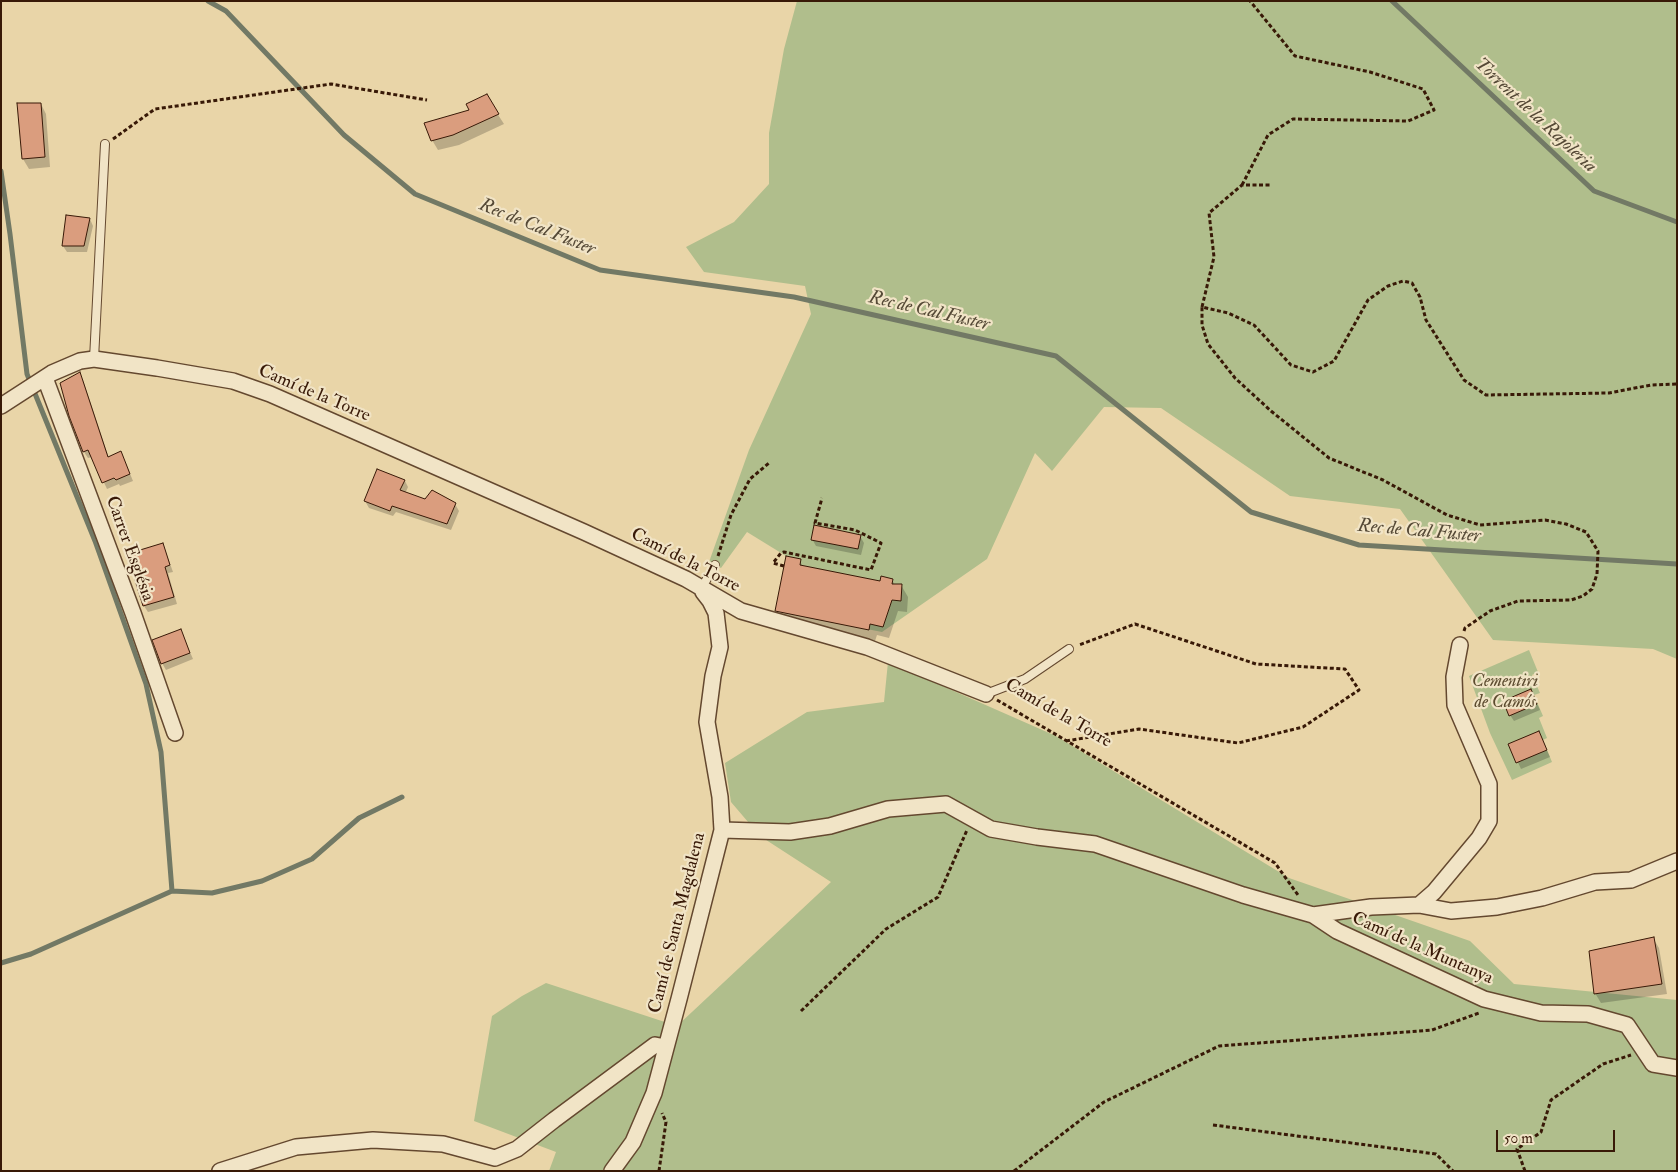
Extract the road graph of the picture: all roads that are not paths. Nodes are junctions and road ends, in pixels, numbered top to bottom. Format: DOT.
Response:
graph roads {
  1 [pos="105,144"];
  2 [pos="94,359"];
  3 [pos="45,378"];
  4 [pos="1,406"];
  5 [pos="716,566"];
  6 [pos="701,588"];
  7 [pos="1460,645"];
  8 [pos="1069,649"];
  9 [pos="986,694"];
  10 [pos="175,734"];
  11 [pos="722,830"];
  12 [pos="1677,861"];
  13 [pos="1677,872"];
  14 [pos="1631,880"];
  15 [pos="1419,905"];
  16 [pos="1313,915"];
  17 [pos="665,1047"];
  18 [pos="1677,1068"];
  19 [pos="220,1171"];
  20 [pos="612,1171"];
  1 -- 2 [label="lane"];
  2 -- 3 [label="street, Camí de la Torre"];
  2 -- 6 [label="street, Camí de la Torre"];
  3 -- 4 [label="street, Camí de la Torre"];
  3 -- 10 [label="street, Carrer Església"];
  5 -- 6 [label="lane"];
  6 -- 9 [label="street, Camí de la Torre"];
  6 -- 11 [label="street, Camí de Santa Magdalena"];
  7 -- 15 [label="street"];
  8 -- 9 [label="lane"];
  11 -- 16 [label="street"];
  11 -- 17 [label="street, Camí de Santa Magdalena"];
  12 -- 14 [label="street"];
  13 -- 14 [label="street"];
  14 -- 15 [label="street"];
  15 -- 16 [label="street"];
  16 -- 18 [label="street, Camí de la Muntanya"];
  17 -- 19 [label="street"];
  17 -- 20 [label="street, Camí de Santa Magdalena"];
}
